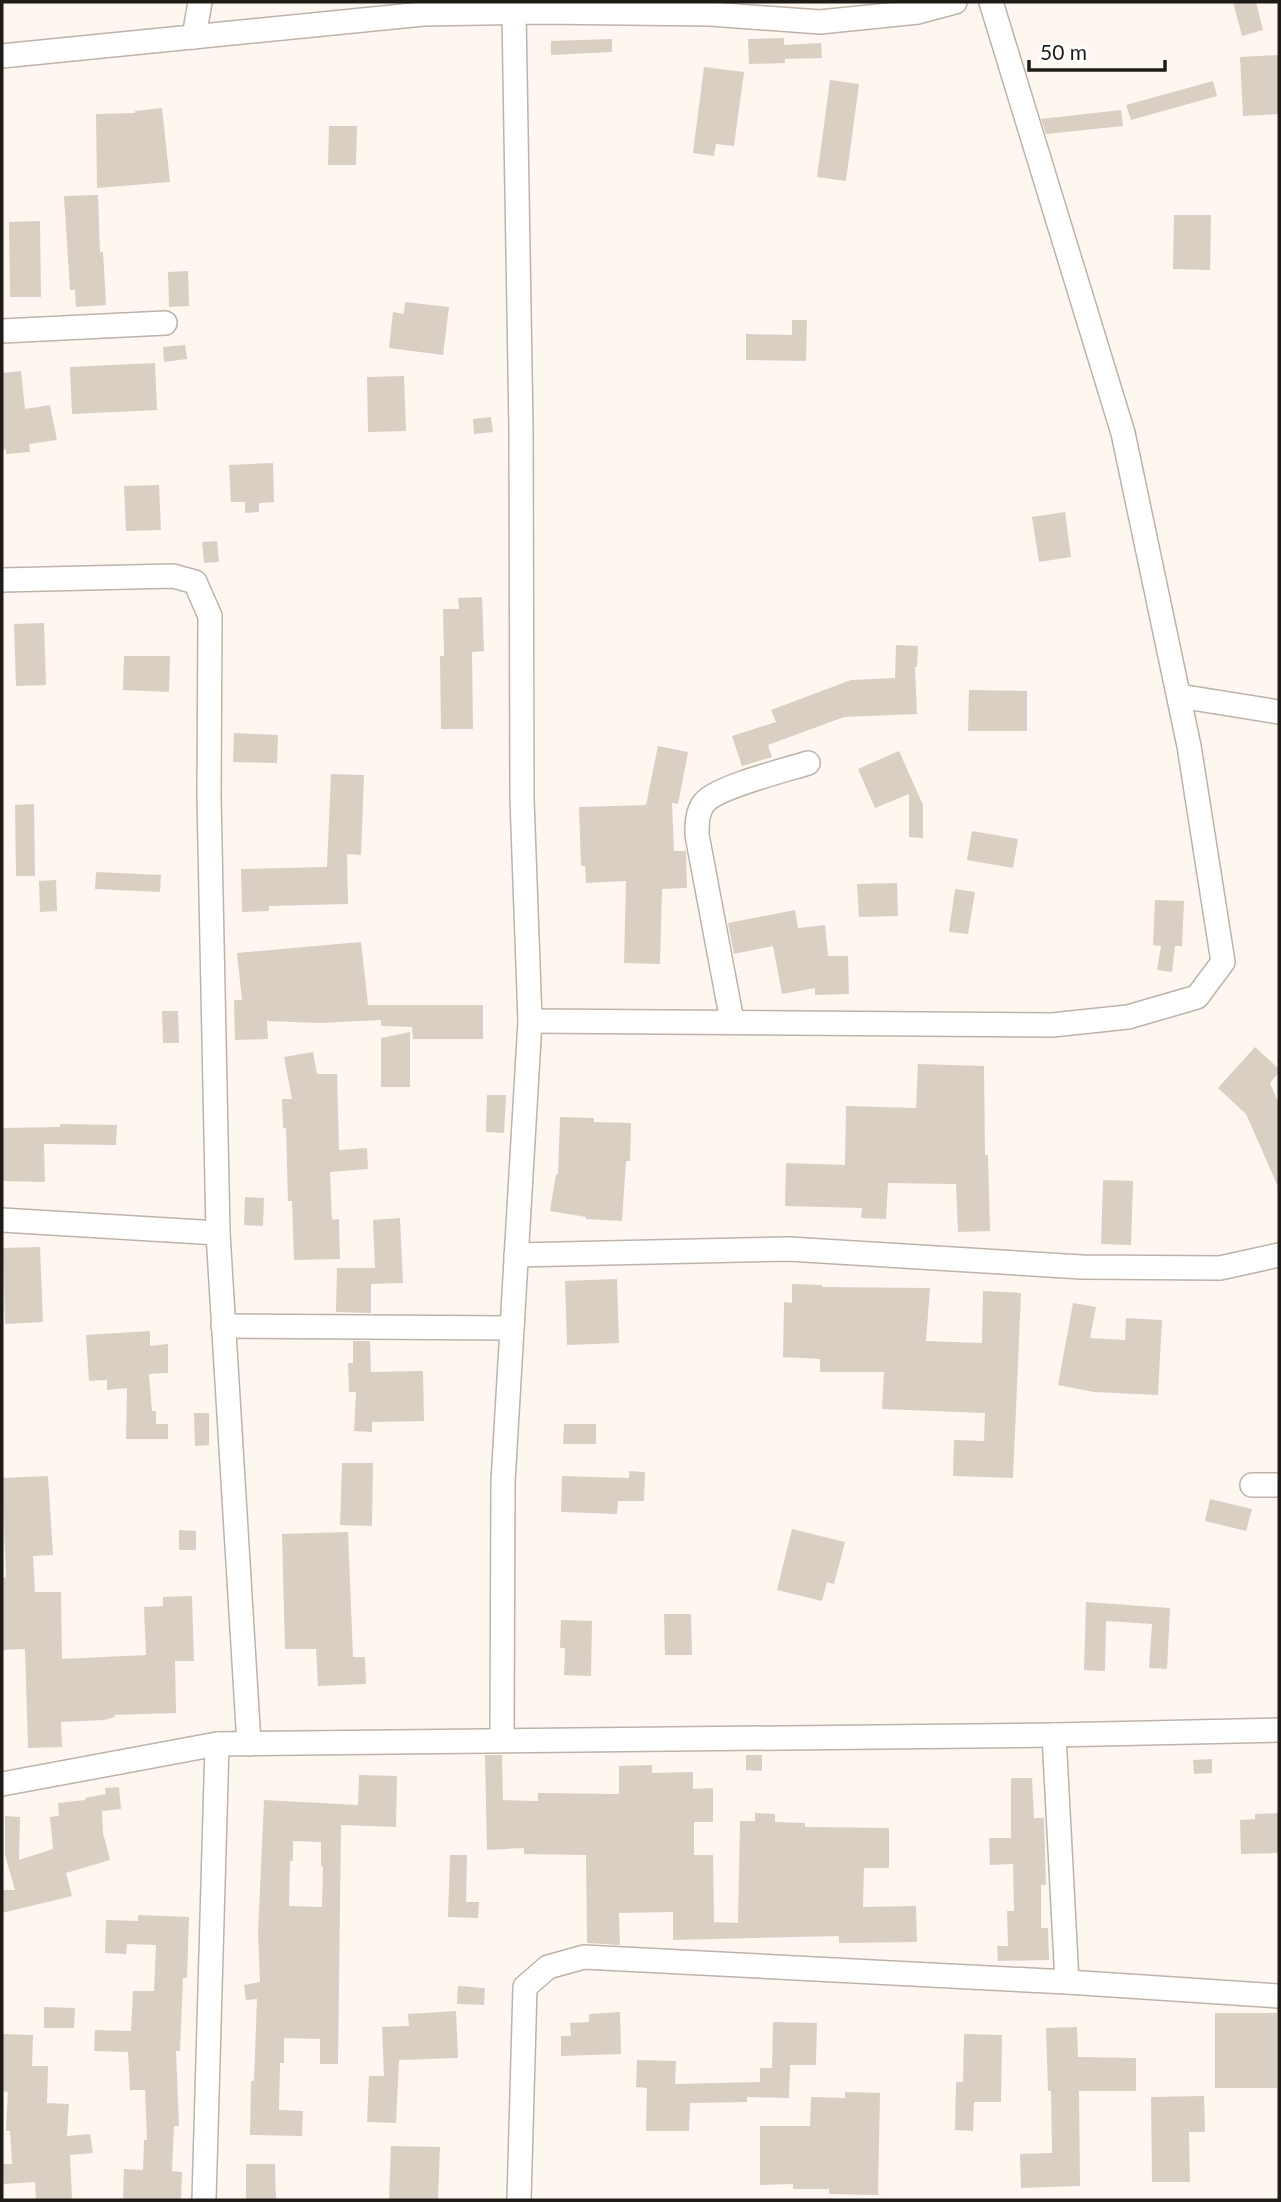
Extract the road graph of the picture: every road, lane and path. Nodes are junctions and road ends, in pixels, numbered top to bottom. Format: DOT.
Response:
graph roads {
  1 [pos="200,2"];
  2 [pos="955,2"];
  3 [pos="991,2"];
  4 [pos="514,13"];
  5 [pos="194,37"];
  6 [pos="2,56"];
  7 [pos="165,323"];
  8 [pos="2,331"];
  9 [pos="2,580"];
  10 [pos="1179,696"];
  11 [pos="1279,712"];
  12 [pos="808,763"];
  13 [pos="530,1021"];
  14 [pos="732,1021"];
  15 [pos="2,1220"];
  16 [pos="218,1233"];
  17 [pos="516,1255"];
  18 [pos="1279,1255"];
  19 [pos="223,1326"];
  20 [pos="512,1328"];
  21 [pos="1252,1485"];
  22 [pos="1279,1485"];
  23 [pos="1279,1730"];
  24 [pos="1054,1735"];
  25 [pos="502,1740"];
  26 [pos="217,1744"];
  27 [pos="249,1744"];
  28 [pos="2,1784"];
  29 [pos="1067,1982"];
  30 [pos="1279,1996"];
  31 [pos="204,2200"];
  32 [pos="519,2200"];
  1 -- 5 [label="street"];
  2 -- 4 [label="street"];
  3 -- 10 [label="street"];
  4 -- 5 [label="street"];
  4 -- 13 [label="street"];
  5 -- 6 [label="street"];
  7 -- 8 [label="street"];
  9 -- 16 [label="street"];
  10 -- 11 [label="street"];
  10 -- 14 [label="street"];
  12 -- 14 [label="street"];
  13 -- 14 [label="street"];
  13 -- 17 [label="street"];
  15 -- 16 [label="street"];
  16 -- 19 [label="street"];
  17 -- 18 [label="street"];
  17 -- 20 [label="street"];
  19 -- 20 [label="street"];
  19 -- 27 [label="street"];
  20 -- 25 [label="street"];
  21 -- 22 [label="street"];
  23 -- 24 [label="street"];
  24 -- 25 [label="street"];
  24 -- 29 [label="street"];
  25 -- 27 [label="street"];
  26 -- 27 [label="street"];
  26 -- 28 [label="street"];
  26 -- 31 [label="street"];
  29 -- 30 [label="street"];
  29 -- 32 [label="street"];
}
